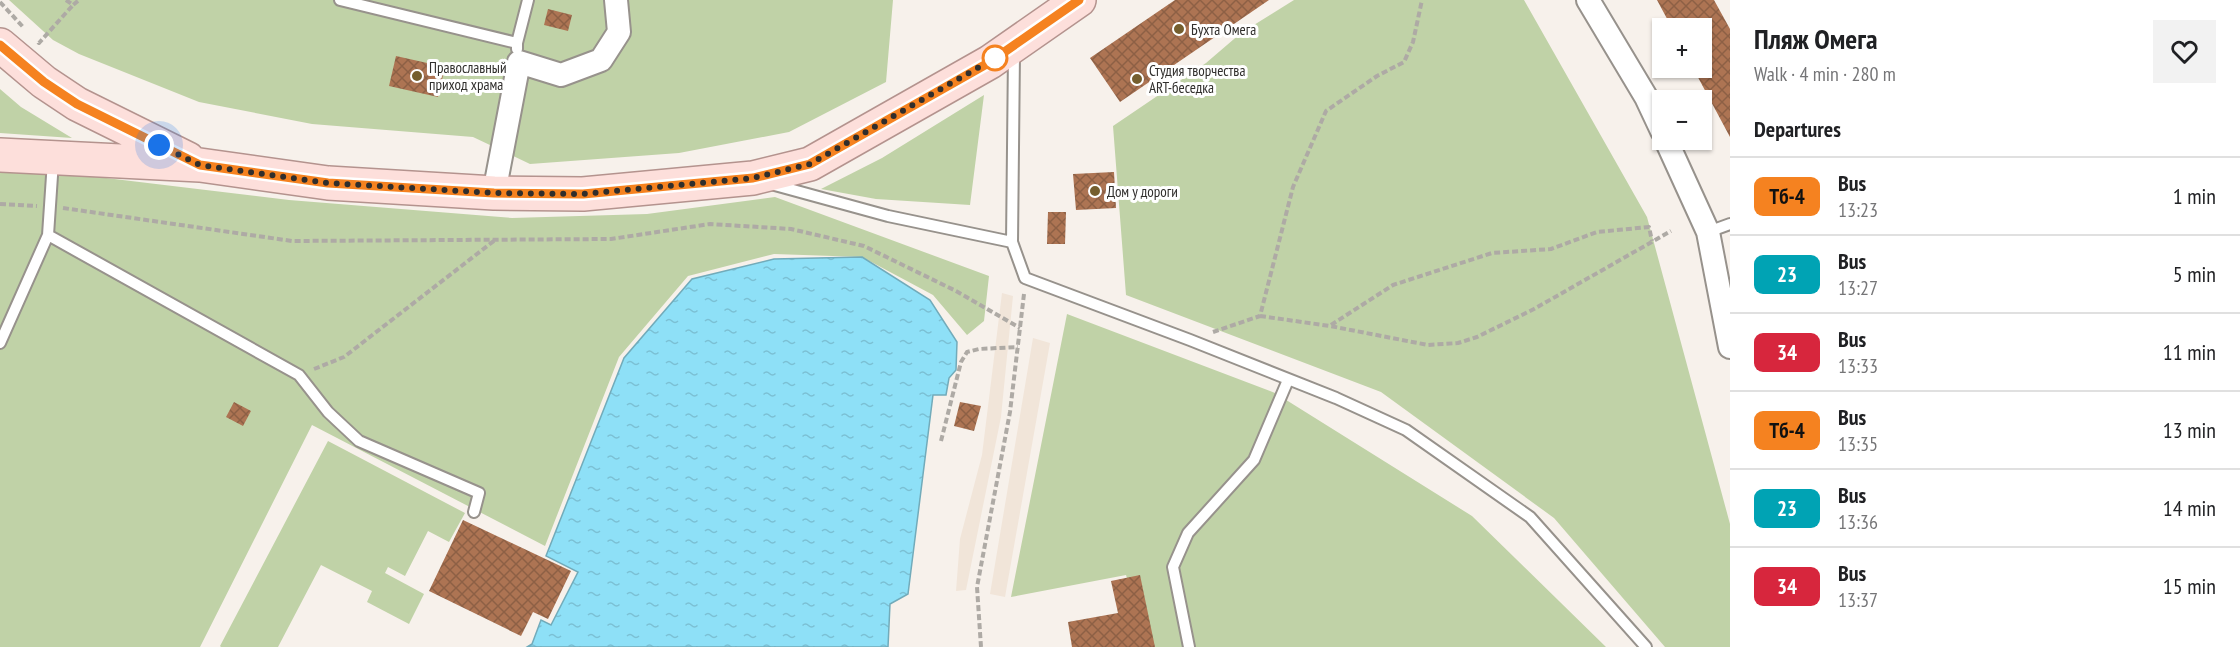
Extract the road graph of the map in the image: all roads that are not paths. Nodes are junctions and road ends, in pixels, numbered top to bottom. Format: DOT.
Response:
graph roads {
  1 [pos="340,0"];
  2 [pos="528,0"];
  3 [pos="616,0"];
  4 [pos="1588,0"];
  5 [pos="1069,4"];
  6 [pos="0,45"];
  7 [pos="1014,46"];
  8 [pos="518,52"];
  9 [pos="1652,110"];
  10 [pos="1671,150"];
  11 [pos="0,155"];
  12 [pos="54,158"];
  13 [pos="200,165"];
  14 [pos="753,178"];
  15 [pos="494,193"];
  16 [pos="1730,224"];
  17 [pos="1708,232"];
  18 [pos="48,235"];
  19 [pos="1012,242"];
  20 [pos="0,343"];
  21 [pos="1730,346"];
  22 [pos="1288,380"];
  23 [pos="474,512"];
  24 [pos="1189,647"];
  25 [pos="1647,647"];
  1 -- 8 [label="lane"];
  2 -- 8 [label="lane"];
  3 -- 8 [label="street"];
  4 -- 9 [label="street"];
  5 -- 7 [label="main road"];
  6 -- 13 [label="main road"];
  7 -- 14 [label="main road"];
  7 -- 19 [label="lane"];
  8 -- 15 [label="street"];
  10 -- 17 [label="street"];
  11 -- 12 [label="main road"];
  12 -- 13 [label="main road"];
  12 -- 18 [label="lane"];
  13 -- 15 [label="main road"];
  14 -- 15 [label="main road"];
  14 -- 19 [label="lane"];
  16 -- 17 [label="lane"];
  17 -- 21 [label="street"];
  18 -- 20 [label="lane"];
  18 -- 23 [label="lane"];
  19 -- 22 [label="lane"];
  22 -- 24 [label="lane"];
  22 -- 25 [label="lane"];
}
